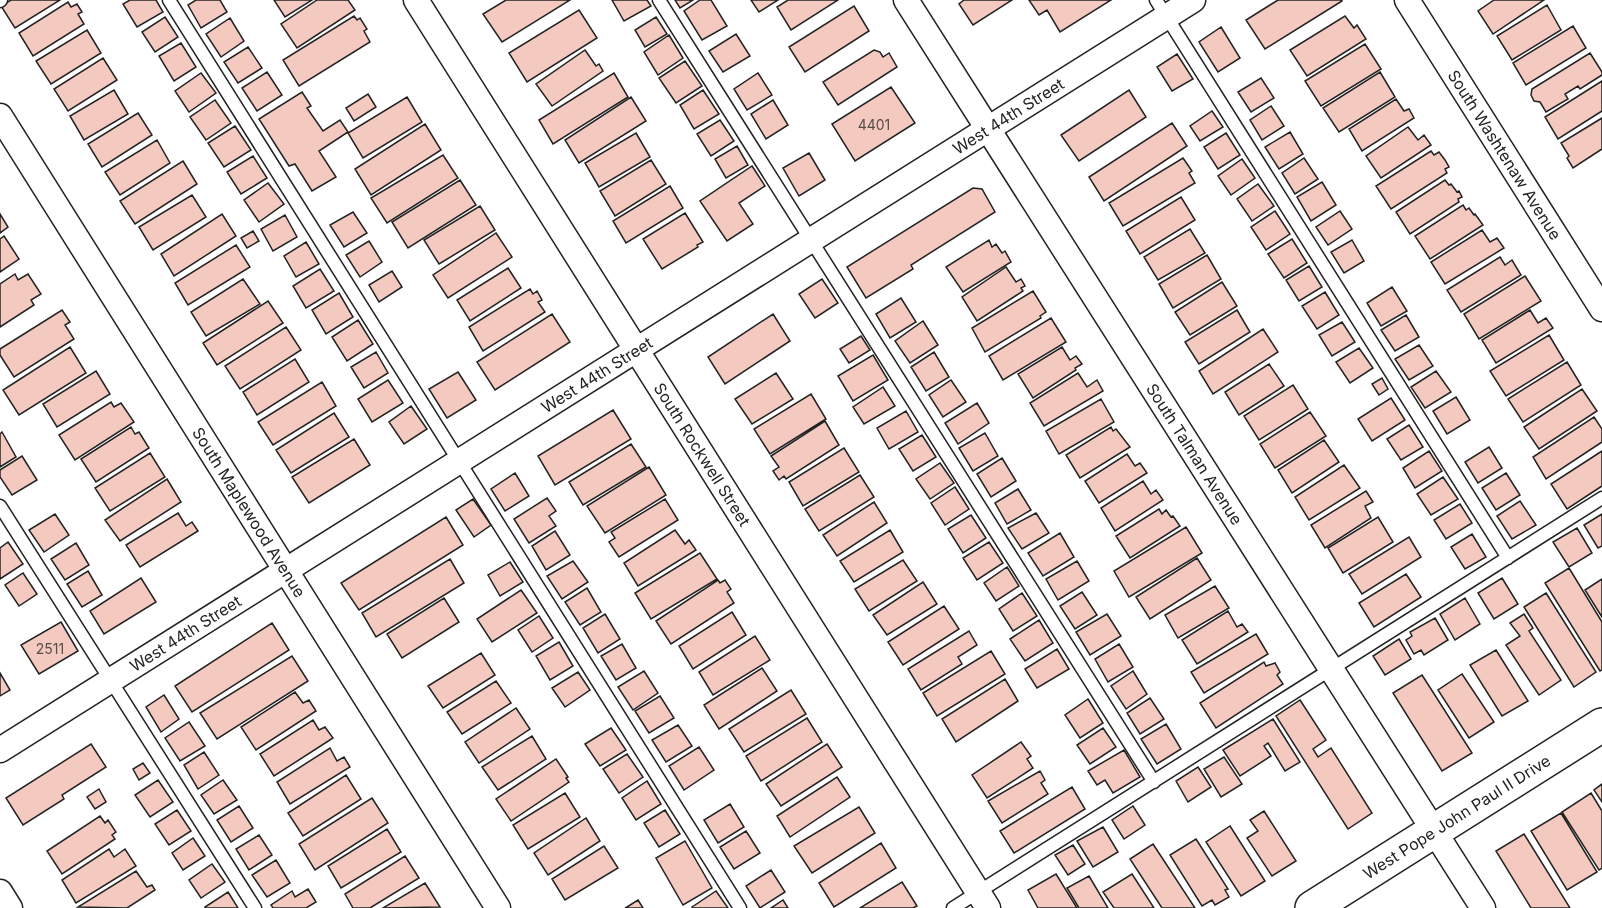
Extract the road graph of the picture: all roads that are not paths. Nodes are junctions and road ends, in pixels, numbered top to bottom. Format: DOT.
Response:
graph roads {
  1 [pos="169,0"];
  2 [pos="416,0"];
  3 [pos="659,0"];
  4 [pos="906,0"];
  5 [pos="1193,0"];
  6 [pos="1407,0"];
  7 [pos="1162,8"];
  8 [pos="0,116"];
  9 [pos="987,130"];
  10 [pos="810,241"];
  11 [pos="1602,309"];
  12 [pos="636,350"];
  13 [pos="460,461"];
  14 [pos="1602,498"];
  15 [pos="0,506"];
  16 [pos="1508,558"];
  17 [pos="286,570"];
  18 [pos="1331,669"];
  19 [pos="110,681"];
  20 [pos="1602,726"];
  21 [pos="0,750"];
  22 [pos="1154,782"];
  23 [pos="1434,831"];
  24 [pos="0,892"];
  25 [pos="983,900"];
  26 [pos="10,908"];
  27 [pos="255,908"];
  28 [pos="498,908"];
  29 [pos="740,908"];
  30 [pos="953,908"];
  31 [pos="1312,908"];
  32 [pos="1483,908"];
  1 -- 13 [label="lane"];
  2 -- 12 [label="street, South Rockwell Street"];
  3 -- 10 [label="lane"];
  4 -- 9 [label="street, South Talman Avenue"];
  5 -- 7 [label="street, West 44th Street"];
  6 -- 11 [label="street, South Washtenaw Avenue"];
  7 -- 9 [label="street, West 44th Street"];
  7 -- 16 [label="lane"];
  8 -- 17 [label="street, South Maplewood Avenue"];
  9 -- 10 [label="street, West 44th Street"];
  9 -- 18 [label="street, South Talman Avenue"];
  10 -- 12 [label="street, West 44th Street"];
  10 -- 22 [label="lane"];
  12 -- 13 [label="street, West 44th Street"];
  12 -- 25 [label="street, South Rockwell Street"];
  13 -- 17 [label="street, West 44th Street"];
  13 -- 29 [label="lane"];
  14 -- 16 [label="lane"];
  15 -- 19 [label="lane"];
  16 -- 18 [label="lane"];
  17 -- 19 [label="street, West 44th Street"];
  17 -- 28 [label="street, South Maplewood Avenue"];
  18 -- 22 [label="lane"];
  18 -- 23 [label="street, South Talman Avenue"];
  19 -- 21 [label="street, West 44th Street"];
  19 -- 27 [label="lane"];
  20 -- 23 [label="street, West Pope John Paul II Drive"];
  22 -- 25 [label="lane"];
  23 -- 31 [label="street, West Pope John Paul II Drive"];
  23 -- 32 [label="street, South Talman Avenue"];
  24 -- 26 [label="street"];
  25 -- 30 [label="lane"];
}
